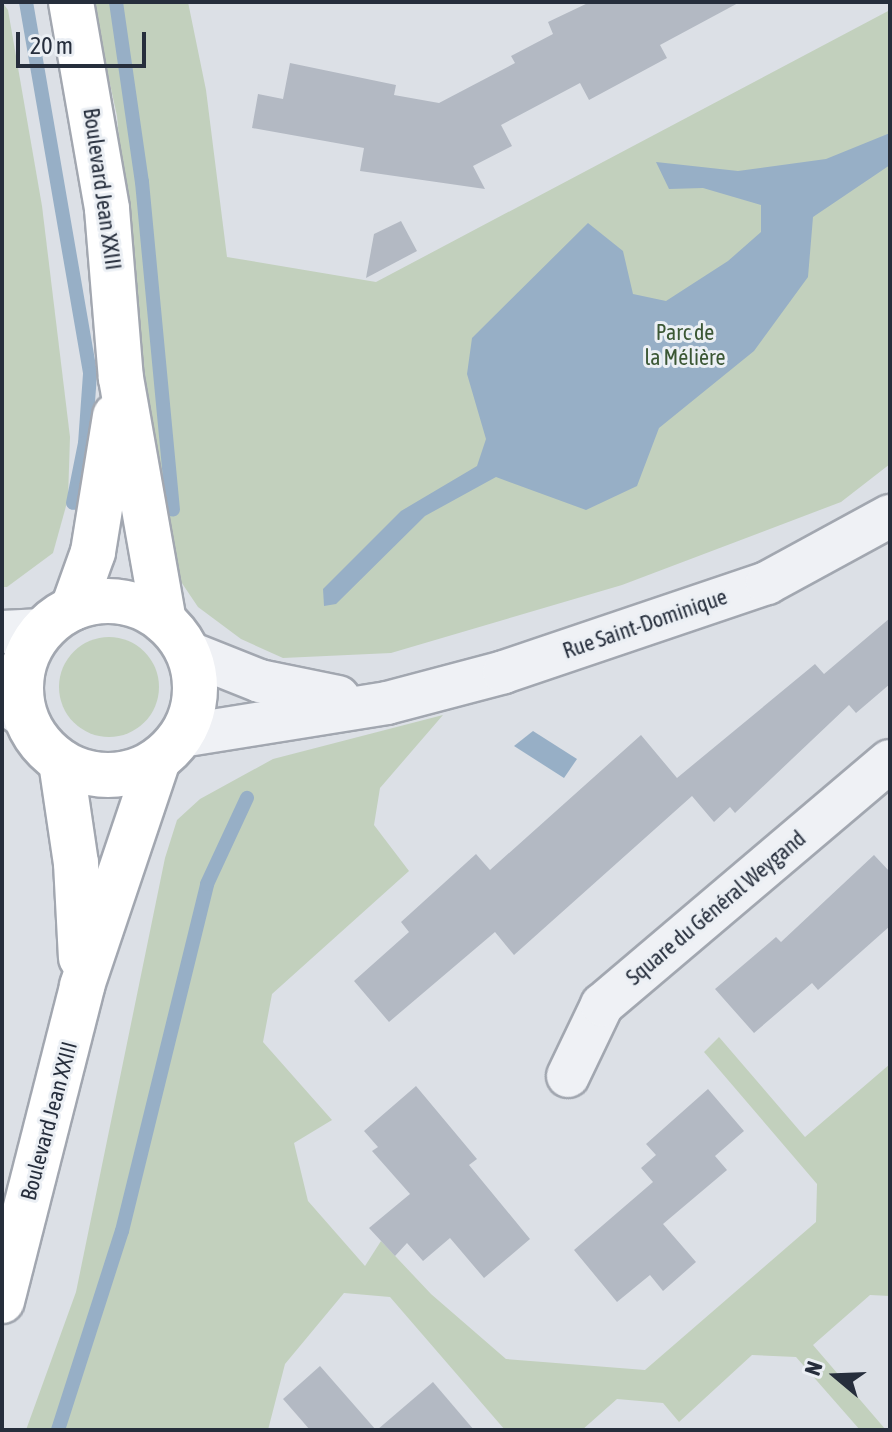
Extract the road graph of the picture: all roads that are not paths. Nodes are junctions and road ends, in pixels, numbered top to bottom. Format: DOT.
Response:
graph roads {
  1 [pos="71,2"];
  2 [pos="121,378"];
  3 [pos="890,516"];
  4 [pos="39,623"];
  5 [pos="176,637"];
  6 [pos="387,703"];
  7 [pos="13,709"];
  8 [pos="169,748"];
  9 [pos="890,761"];
  10 [pos="61,762"];
  11 [pos="82,986"];
  12 [pos="568,1076"];
  13 [pos="2,1301"];
  1 -- 2 [label="main road, Boulevard Jean XXIII"];
  2 -- 4 [label="main road"];
  2 -- 5 [label="main road"];
  3 -- 6 [label="street, Rue Saint-Dominique"];
  4 -- 5 [label="main road"];
  4 -- 7 [label="main road"];
  5 -- 6 [label="street, Rue Saint-Dominique"];
  5 -- 8 [label="main road"];
  6 -- 8 [label="street, Rue Saint-Dominique"];
  7 -- 10 [label="main road"];
  8 -- 10 [label="main road"];
  8 -- 11 [label="main road"];
  9 -- 12 [label="street, Square du Général Weygand"];
  10 -- 11 [label="main road"];
  11 -- 13 [label="main road, Boulevard Jean XXIII"];
}
